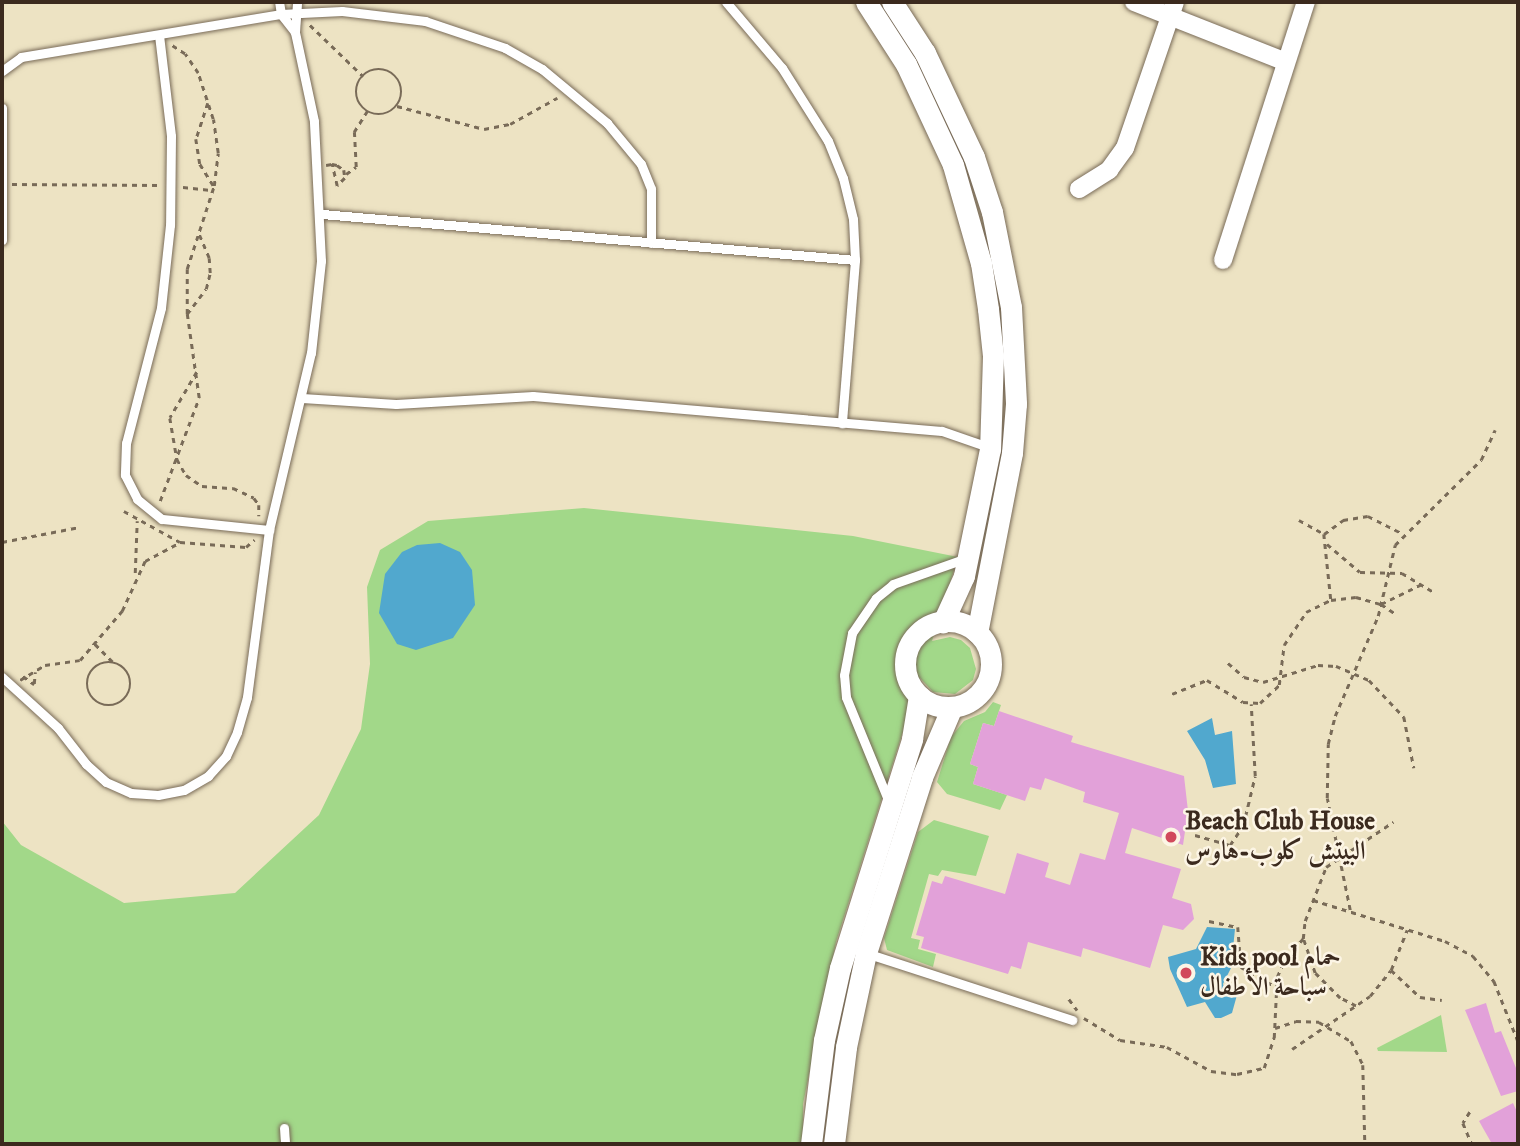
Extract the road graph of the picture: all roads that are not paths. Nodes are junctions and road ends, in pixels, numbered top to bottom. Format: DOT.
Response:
graph roads {
  1 [pos="279,2"];
  2 [pos="726,2"];
  3 [pos="866,2"];
  4 [pos="892,2"];
  5 [pos="1134,2"];
  6 [pos="1306,2"];
  7 [pos="298,7"];
  8 [pos="1172,10"];
  9 [pos="281,14"];
  10 [pos="295,32"];
  11 [pos="160,40"];
  12 [pos="1284,61"];
  13 [pos="2,71"];
  14 [pos="2,108"];
  15 [pos="1079,189"];
  16 [pos="322,214"];
  17 [pos="2,240"];
  18 [pos="650,243"];
  19 [pos="855,260"];
  20 [pos="1223,260"];
  21 [pos="302,398"];
  22 [pos="842,423"];
  23 [pos="990,449"];
  24 [pos="269,530"];
  25 [pos="969,558"];
  26 [pos="943,622"];
  27 [pos="977,633"];
  28 [pos="2,677"];
  29 [pos="919,696"];
  30 [pos="952,707"];
  31 [pos="890,804"];
  32 [pos="866,953"];
  33 [pos="1072,1020"];
  34 [pos="284,1128"];
  35 [pos="285,1144"];
  36 [pos="811,1144"];
  37 [pos="835,1144"];
  1 -- 9 [label="lane"];
  2 -- 19 [label="lane"];
  3 -- 23 [label="street"];
  4 -- 27 [label="street"];
  5 -- 8 [label="street"];
  6 -- 12 [label="street"];
  7 -- 9 [label="lane"];
  7 -- 10 [label="lane"];
  7 -- 18 [label="lane"];
  8 -- 12 [label="street"];
  8 -- 15 [label="street"];
  9 -- 10 [label="lane"];
  9 -- 11 [label="lane"];
  10 -- 16 [label="lane"];
  11 -- 13 [label="lane"];
  11 -- 24 [label="lane"];
  12 -- 20 [label="street"];
  14 -- 17 [label="lane"];
  16 -- 18 [label="lane"];
  16 -- 21 [label="lane"];
  18 -- 19 [label="lane"];
  19 -- 22 [label="lane"];
  21 -- 22 [label="lane"];
  21 -- 24 [label="lane"];
  22 -- 23 [label="lane"];
  23 -- 25 [label="street"];
  24 -- 28 [label="lane"];
  25 -- 26 [label="street"];
  25 -- 31 [label="lane"];
  26 -- 27 [label="street"];
  26 -- 29 [label="street"];
  27 -- 30 [label="street"];
  29 -- 30 [label="street"];
  29 -- 31 [label="street"];
  30 -- 32 [label="street"];
  31 -- 36 [label="street"];
  32 -- 33 [label="lane"];
  32 -- 37 [label="street"];
  34 -- 35 [label="lane"];
}
